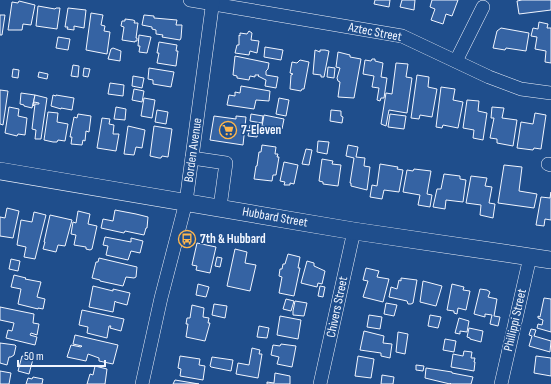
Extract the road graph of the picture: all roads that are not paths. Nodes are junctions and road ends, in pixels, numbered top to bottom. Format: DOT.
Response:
graph roads {
  1 [pos="190,0"];
  2 [pos="212,2"];
  3 [pos="483,7"];
  4 [pos="456,61"];
  5 [pos="551,93"];
  6 [pos="192,158"];
  7 [pos="0,171"];
  8 [pos="186,202"];
  9 [pos="220,208"];
  10 [pos="354,231"];
  11 [pos="530,257"];
  12 [pos="551,260"];
  13 [pos="142,384"];
  14 [pos="320,384"];
  15 [pos="501,384"];
  1 -- 2 [label="street, Aztec Street"];
  2 -- 4 [label="street, Aztec Street"];
  2 -- 6 [label="street, Borden Avenue"];
  3 -- 4 [label="street"];
  4 -- 5 [label="street, Aztec Street"];
  6 -- 8 [label="street, Borden Avenue"];
  6 -- 9 [label="street"];
  7 -- 8 [label="main road, Hubbard Street"];
  8 -- 9 [label="main road, Hubbard Street"];
  8 -- 13 [label="street, Borden Avenue"];
  9 -- 10 [label="main road, Hubbard Street"];
  10 -- 11 [label="main road, Hubbard Street"];
  10 -- 14 [label="street, Chivers Street"];
  11 -- 12 [label="main road, Hubbard Street"];
  11 -- 15 [label="street, Phillippi Street"];
}
